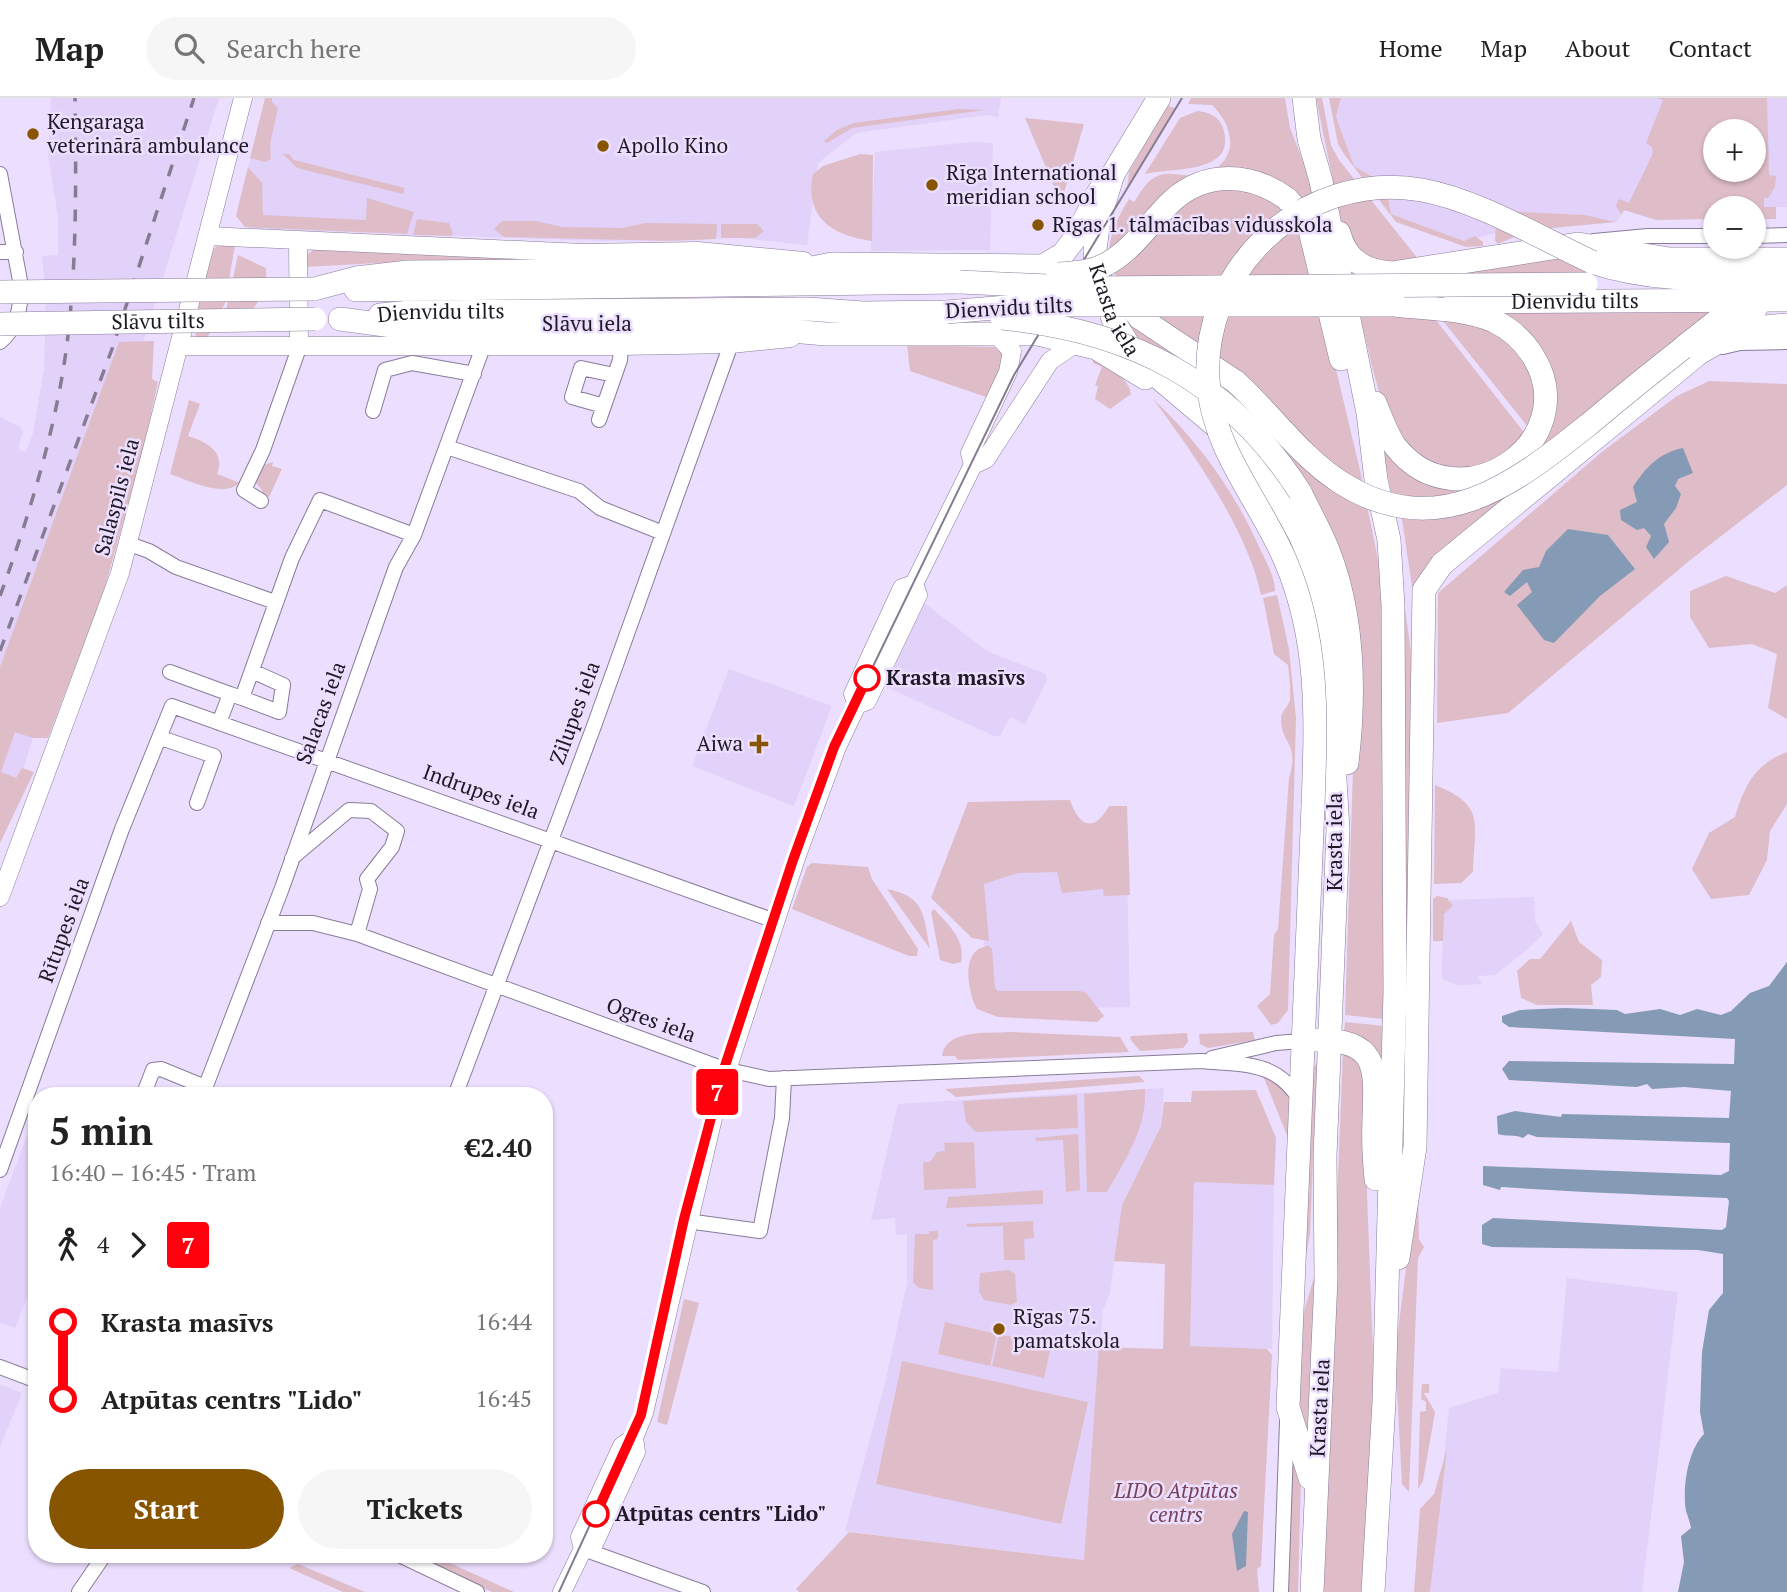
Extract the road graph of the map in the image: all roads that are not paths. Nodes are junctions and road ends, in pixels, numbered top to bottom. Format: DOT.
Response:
graph roads {
  1 [pos="243,98"];
  2 [pos="1159,98"];
  3 [pos="1304,98"];
  4 [pos="0,174"];
  5 [pos="1113,174"];
  6 [pos="1321,181"];
  7 [pos="1787,235"];
  8 [pos="208,236"];
  9 [pos="1703,236"];
  10 [pos="1766,236"];
  11 [pos="298,242"];
  12 [pos="1578,244"];
  13 [pos="16,251"];
  14 [pos="0,252"];
  15 [pos="1787,259"];
  16 [pos="832,264"];
  17 [pos="976,265"];
  18 [pos="1787,279"];
  19 [pos="960,282"];
  20 [pos="1588,283"];
  21 [pos="314,289"];
  22 [pos="0,292"];
  23 [pos="1787,303"];
  24 [pos="1395,305"];
  25 [pos="314,319"];
  26 [pos="340,319"];
  27 [pos="950,323"];
  28 [pos="0,324"];
  29 [pos="1787,325"];
  30 [pos="826,334"];
  31 [pos="996,334"];
  32 [pos="1078,341"];
  33 [pos="0,342"];
  34 [pos="1787,342"];
  35 [pos="731,344"];
  36 [pos="1353,345"];
  37 [pos="179,346"];
  38 [pos="483,346"];
  39 [pos="621,346"];
  40 [pos="299,348"];
  41 [pos="1688,354"];
  42 [pos="474,374"];
  43 [pos="614,375"];
  44 [pos="1176,393"];
  45 [pos="373,411"];
  46 [pos="447,447"];
  47 [pos="973,465"];
  48 [pos="1376,480"];
  49 [pos="261,501"];
  50 [pos="663,533"];
  51 [pos="414,535"];
  52 [pos="1389,540"];
  53 [pos="129,544"];
  54 [pos="275,602"];
  55 [pos="170,671"];
  56 [pos="252,671"];
  57 [pos="1421,682"];
  58 [pos="236,696"];
  59 [pos="172,706"];
  60 [pos="219,723"];
  61 [pos="160,737"];
  62 [pos="325,761"];
  63 [pos="197,803"];
  64 [pos="1338,829"];
  65 [pos="551,839"];
  66 [pos="292,858"];
  67 [pos="0,897"];
  68 [pos="775,921"];
  69 [pos="268,923"];
  70 [pos="357,934"];
  71 [pos="496,986"];
  72 [pos="1329,1040"];
  73 [pos="1302,1041"];
  74 [pos="1201,1061"];
  75 [pos="726,1069"];
  76 [pos="784,1078"];
  77 [pos="30,1087"];
  78 [pos="146,1087"];
  79 [pos="195,1087"];
  80 [pos="205,1087"];
  81 [pos="458,1087"];
  82 [pos="28,1092"];
  83 [pos="1300,1101"];
  84 [pos="1325,1156"];
  85 [pos="0,1170"];
  86 [pos="687,1221"];
  87 [pos="1385,1323"];
  88 [pos="1290,1340"];
  89 [pos="0,1367"];
  90 [pos="28,1378"];
  91 [pos="1288,1407"];
  92 [pos="1315,1502"];
  93 [pos="583,1549"];
  94 [pos="99,1563"];
  95 [pos="416,1563"];
  96 [pos="79,1592"];
  97 [pos="477,1592"];
  98 [pos="562,1592"];
  99 [pos="703,1592"];
  100 [pos="1281,1592"];
  101 [pos="1312,1592"];
  102 [pos="1373,1592"];
  1 -- 8 [label="street, Salaspils iela"];
  2 -- 5 [label="highway"];
  3 -- 6 [label="highway"];
  4 -- 13 [label="street"];
  5 -- 17 [label="highway"];
  5 -- 41 [label="highway, bridge"];
  5 -- 44 [label="highway, Krasta iela"];
  6 -- 12 [label="highway"];
  6 -- 36 [label="highway"];
  7 -- 10 [label="street"];
  8 -- 11 [label="street"];
  8 -- 37 [label="street, Salaspils iela"];
  9 -- 12 [label="street"];
  11 -- 16 [label="street"];
  11 -- 40 [label="street"];
  12 -- 15 [label="highway"];
  13 -- 14 [label="street"];
  13 -- 33 [label="street"];
  16 -- 17 [label="highway"];
  16 -- 21 [label="highway"];
  17 -- 27 [label="highway"];
  18 -- 20 [label="highway"];
  19 -- 20 [label="highway, Dienvidu tilts, bridge"];
  19 -- 21 [label="highway, Dienvidu tilts"];
  19 -- 48 [label="highway, bridge"];
  20 -- 23 [label="highway, Dienvidu tilts"];
  20 -- 24 [label="highway, Dienvidu tilts"];
  20 -- 73 [label="highway, bridge"];
  21 -- 22 [label="highway, Slāvu tilts, bridge"];
  23 -- 41 [label="highway"];
  24 -- 27 [label="highway, Dienvidu tilts, bridge"];
  24 -- 36 [label="highway"];
  25 -- 26 [label="highway, Dienvidu tilts"];
  25 -- 28 [label="highway, Slāvu tilts, bridge"];
  26 -- 27 [label="highway, Dienvidu tilts"];
  26 -- 30 [label="highway"];
  27 -- 30 [label="highway"];
  27 -- 31 [label="highway"];
  27 -- 64 [label="highway, bridge"];
  29 -- 41 [label="highway"];
  30 -- 35 [label="street, Slāvu iela"];
  31 -- 32 [label="highway"];
  31 -- 47 [label="street"];
  32 -- 44 [label="highway"];
  32 -- 47 [label="street"];
  34 -- 41 [label="street"];
  35 -- 39 [label="street, Slāvu iela"];
  35 -- 50 [label="street, Zilupes iela"];
  36 -- 48 [label="highway"];
  37 -- 40 [label="street, Slāvu iela"];
  37 -- 53 [label="street, Salaspils iela"];
  38 -- 39 [label="street, Slāvu iela"];
  38 -- 40 [label="street, Slāvu iela"];
  38 -- 42 [label="street, Salacas iela"];
  39 -- 43 [label="street"];
  40 -- 49 [label="street"];
  41 -- 57 [label="highway"];
  42 -- 45 [label="street"];
  42 -- 46 [label="street, Salacas iela"];
  43 -- 43 [label="street"];
  44 -- 64 [label="highway, Krasta iela"];
  46 -- 50 [label="street"];
  46 -- 51 [label="street, Salacas iela"];
  47 -- 68 [label="street"];
  48 -- 52 [label="highway"];
  50 -- 65 [label="street, Zilupes iela"];
  51 -- 54 [label="street"];
  51 -- 62 [label="street, Salacas iela"];
  52 -- 57 [label="highway"];
  52 -- 87 [label="highway"];
  53 -- 54 [label="street"];
  53 -- 67 [label="street, Salaspils iela"];
  54 -- 56 [label="street"];
  55 -- 58 [label="street"];
  56 -- 58 [label="street"];
  56 -- 58 [label="street"];
  57 -- 87 [label="highway"];
  58 -- 60 [label="street"];
  59 -- 60 [label="street, Indrupes iela"];
  59 -- 61 [label="street, Rītupes iela"];
  60 -- 62 [label="street, Indrupes iela"];
  61 -- 63 [label="street"];
  61 -- 77 [label="street, Rītupes iela"];
  62 -- 65 [label="street, Indrupes iela"];
  62 -- 66 [label="street, Salacas iela"];
  64 -- 72 [label="highway, Krasta iela"];
  65 -- 68 [label="street, Indrupes iela"];
  65 -- 71 [label="street, Zilupes iela"];
  66 -- 69 [label="street, Salacas iela"];
  66 -- 70 [label="street"];
  68 -- 75 [label="street"];
  69 -- 70 [label="street, Ogres iela"];
  69 -- 80 [label="street, Salacas iela"];
  70 -- 71 [label="street, Ogres iela"];
  71 -- 75 [label="street, Ogres iela"];
  71 -- 81 [label="street, Zilupes iela"];
  72 -- 73 [label="highway"];
  72 -- 84 [label="highway, Krasta iela"];
  72 -- 87 [label="highway"];
  73 -- 74 [label="street, Ogres iela"];
  73 -- 83 [label="highway"];
  74 -- 76 [label="street, Ogres iela"];
  74 -- 83 [label="street, Ogres iela"];
  75 -- 76 [label="street, Ogres iela"];
  75 -- 86 [label="street"];
  76 -- 86 [label="street"];
  78 -- 79 [label="street"];
  82 -- 85 [label="street, Rītupes iela"];
  83 -- 88 [label="highway"];
  84 -- 88 [label="highway"];
  84 -- 92 [label="highway, Krasta iela"];
  86 -- 93 [label="street"];
  87 -- 102 [label="highway"];
  88 -- 91 [label="highway"];
  89 -- 90 [label="street"];
  91 -- 92 [label="highway"];
  91 -- 100 [label="street"];
  92 -- 101 [label="highway, Krasta iela"];
  93 -- 98 [label="street"];
  93 -- 99 [label="street"];
  94 -- 96 [label="street"];
  95 -- 97 [label="street"];
}
